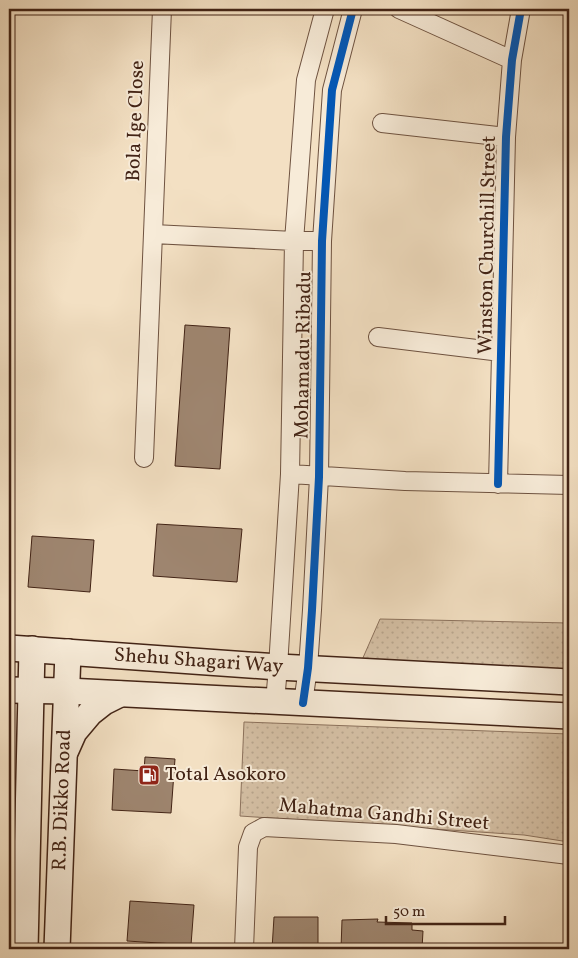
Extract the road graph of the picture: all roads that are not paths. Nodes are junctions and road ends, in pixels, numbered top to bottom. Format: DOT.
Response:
graph roads {
  1 [pos="162,9"];
  2 [pos="325,9"];
  3 [pos="354,9"];
  4 [pos="399,9"];
  5 [pos="521,9"];
  6 [pos="512,60"];
  7 [pos="382,123"];
  8 [pos="506,136"];
  9 [pos="153,234"];
  10 [pos="294,241"];
  11 [pos="322,241"];
  12 [pos="378,337"];
  13 [pos="501,352"];
  14 [pos="144,458"];
  15 [pos="290,474"];
  16 [pos="319,477"];
  17 [pos="498,484"];
  18 [pos="569,485"];
  19 [pos="20,648"];
  20 [pos="68,652"];
  21 [pos="278,667"];
  22 [pos="308,668"];
  23 [pos="569,682"];
  24 [pos="20,690"];
  25 [pos="67,691"];
  26 [pos="120,694"];
  27 [pos="275,702"];
  28 [pos="304,703"];
  29 [pos="569,716"];
  30 [pos="9,720"];
  31 [pos="64,755"];
  32 [pos="29,775"];
  33 [pos="569,855"];
  34 [pos="25,949"];
  35 [pos="57,949"];
  36 [pos="244,949"];
  1 -- 9 [label="street, Bola Ige Close"];
  2 -- 10 [label="street, Mohamadu Ribadu"];
  3 -- 11 [label="street, Mohamadu Ribadu"];
  4 -- 6 [label="street"];
  5 -- 6 [label="street, Winston Churchill Street"];
  6 -- 8 [label="street, Winston Churchill Street"];
  7 -- 8 [label="street"];
  8 -- 13 [label="street, Winston Churchill Street"];
  9 -- 10 [label="street"];
  9 -- 14 [label="street, Bola Ige Close"];
  10 -- 11 [label="street"];
  10 -- 15 [label="street, Mohamadu Ribadu"];
  11 -- 16 [label="street, Mohamadu Ribadu"];
  12 -- 13 [label="street"];
  13 -- 17 [label="street, Winston Churchill Street"];
  15 -- 16 [label="street"];
  15 -- 21 [label="street, Mohamadu Ribadu"];
  16 -- 17 [label="street"];
  16 -- 22 [label="street, Mohamadu Ribadu"];
  17 -- 18 [label="street"];
  19 -- 20 [label="main road, Shehu Shagari Way"];
  19 -- 24 [label="main road, R.B. Dikko Road"];
  20 -- 21 [label="main road, Shehu Shagari Way"];
  20 -- 25 [label="main road, R.B. Dikko Road"];
  21 -- 22 [label="main road, Shehu Shagari Way"];
  21 -- 27 [label="street, Mohamadu Ribadu"];
  22 -- 23 [label="main road, Shehu Shagari Way"];
  22 -- 28 [label="street, Mohamadu Ribadu"];
  24 -- 25 [label="main road, Shehu Shagari Way"];
  24 -- 32 [label="main road, R.B. Dikko Road"];
  25 -- 26 [label="main road, Shehu Shagari Way"];
  25 -- 31 [label="main road, R.B. Dikko Road"];
  26 -- 27 [label="main road, Shehu Shagari Way"];
  26 -- 31 [label="main road"];
  27 -- 28 [label="main road, Shehu Shagari Way"];
  28 -- 29 [label="main road, Shehu Shagari Way"];
  30 -- 32 [label="main road"];
  31 -- 35 [label="main road, R.B. Dikko Road"];
  32 -- 34 [label="main road, R.B. Dikko Road"];
  33 -- 36 [label="street, Mahatma Gandhi Street"];
}
